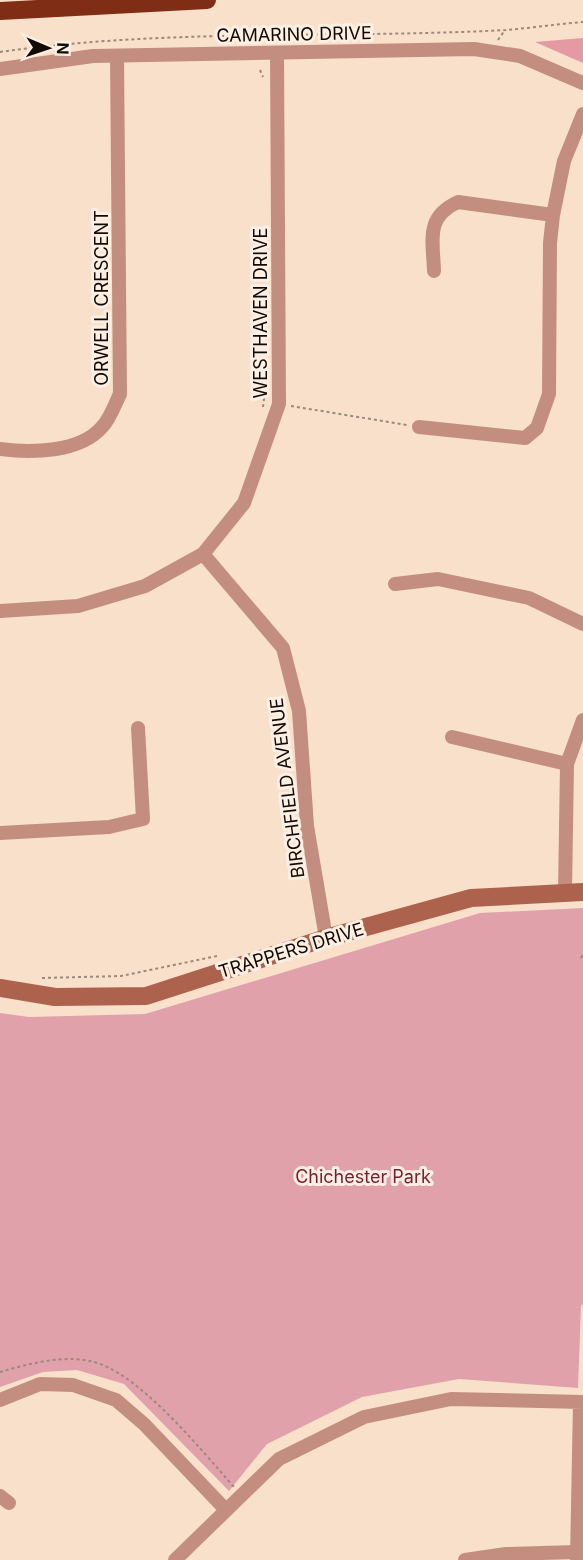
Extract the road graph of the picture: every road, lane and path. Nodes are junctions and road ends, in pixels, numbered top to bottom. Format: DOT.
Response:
graph roads {
  1 [pos="207,0"];
  2 [pos="0,11"];
  3 [pos="583,22"];
  4 [pos="0,52"];
  5 [pos="278,52"];
  6 [pos="117,56"];
  7 [pos="0,69"];
  8 [pos="260,70"];
  9 [pos="265,80"];
  10 [pos="583,83"];
  11 [pos="583,114"];
  12 [pos="553,215"];
  13 [pos="434,271"];
  14 [pos="266,381"];
  15 [pos="279,404"];
  16 [pos="262,416"];
  17 [pos="419,427"];
  18 [pos="0,449"];
  19 [pos="203,554"];
  20 [pos="395,584"];
  21 [pos="0,611"];
  22 [pos="583,624"];
  23 [pos="583,720"];
  24 [pos="138,728"];
  25 [pos="452,737"];
  26 [pos="567,764"];
  27 [pos="0,833"];
  28 [pos="574,892"];
  29 [pos="326,938"];
  30 [pos="583,954"];
  31 [pos="581,958"];
  32 [pos="0,988"];
  33 [pos="0,1400"];
  34 [pos="582,1402"];
  35 [pos="226,1510"];
  36 [pos="577,1556"];
  37 [pos="176,1560"];
  38 [pos="465,1560"];
  1 -- 2 [label="highway"];
  3 -- 4 [label="path"];
  5 -- 6 [label="street, CAMARINO DRIVE"];
  5 -- 10 [label="street, CAMARINO DRIVE"];
  5 -- 15 [label="street, WESTHAVEN DRIVE"];
  6 -- 7 [label="street, CAMARINO DRIVE"];
  6 -- 18 [label="street, ORWELL CRESCENT"];
  8 -- 9 [label="path"];
  11 -- 12 [label="street"];
  12 -- 13 [label="street"];
  12 -- 17 [label="street"];
  14 -- 16 [label="path"];
  15 -- 17 [label="path"];
  15 -- 19 [label="street, WESTHAVEN DRIVE"];
  19 -- 21 [label="street, WESTHAVEN DRIVE"];
  19 -- 29 [label="street, BIRCHFIELD AVENUE"];
  20 -- 22 [label="street"];
  23 -- 26 [label="street"];
  24 -- 27 [label="street"];
  25 -- 26 [label="street"];
  26 -- 28 [label="street"];
  28 -- 29 [label="main road, TRAPPERS DRIVE"];
  29 -- 32 [label="main road, TRAPPERS DRIVE"];
  30 -- 31 [label="path"];
  33 -- 35 [label="street"];
  34 -- 35 [label="street"];
  34 -- 36 [label="street"];
  35 -- 37 [label="street"];
  36 -- 38 [label="street"];
}
